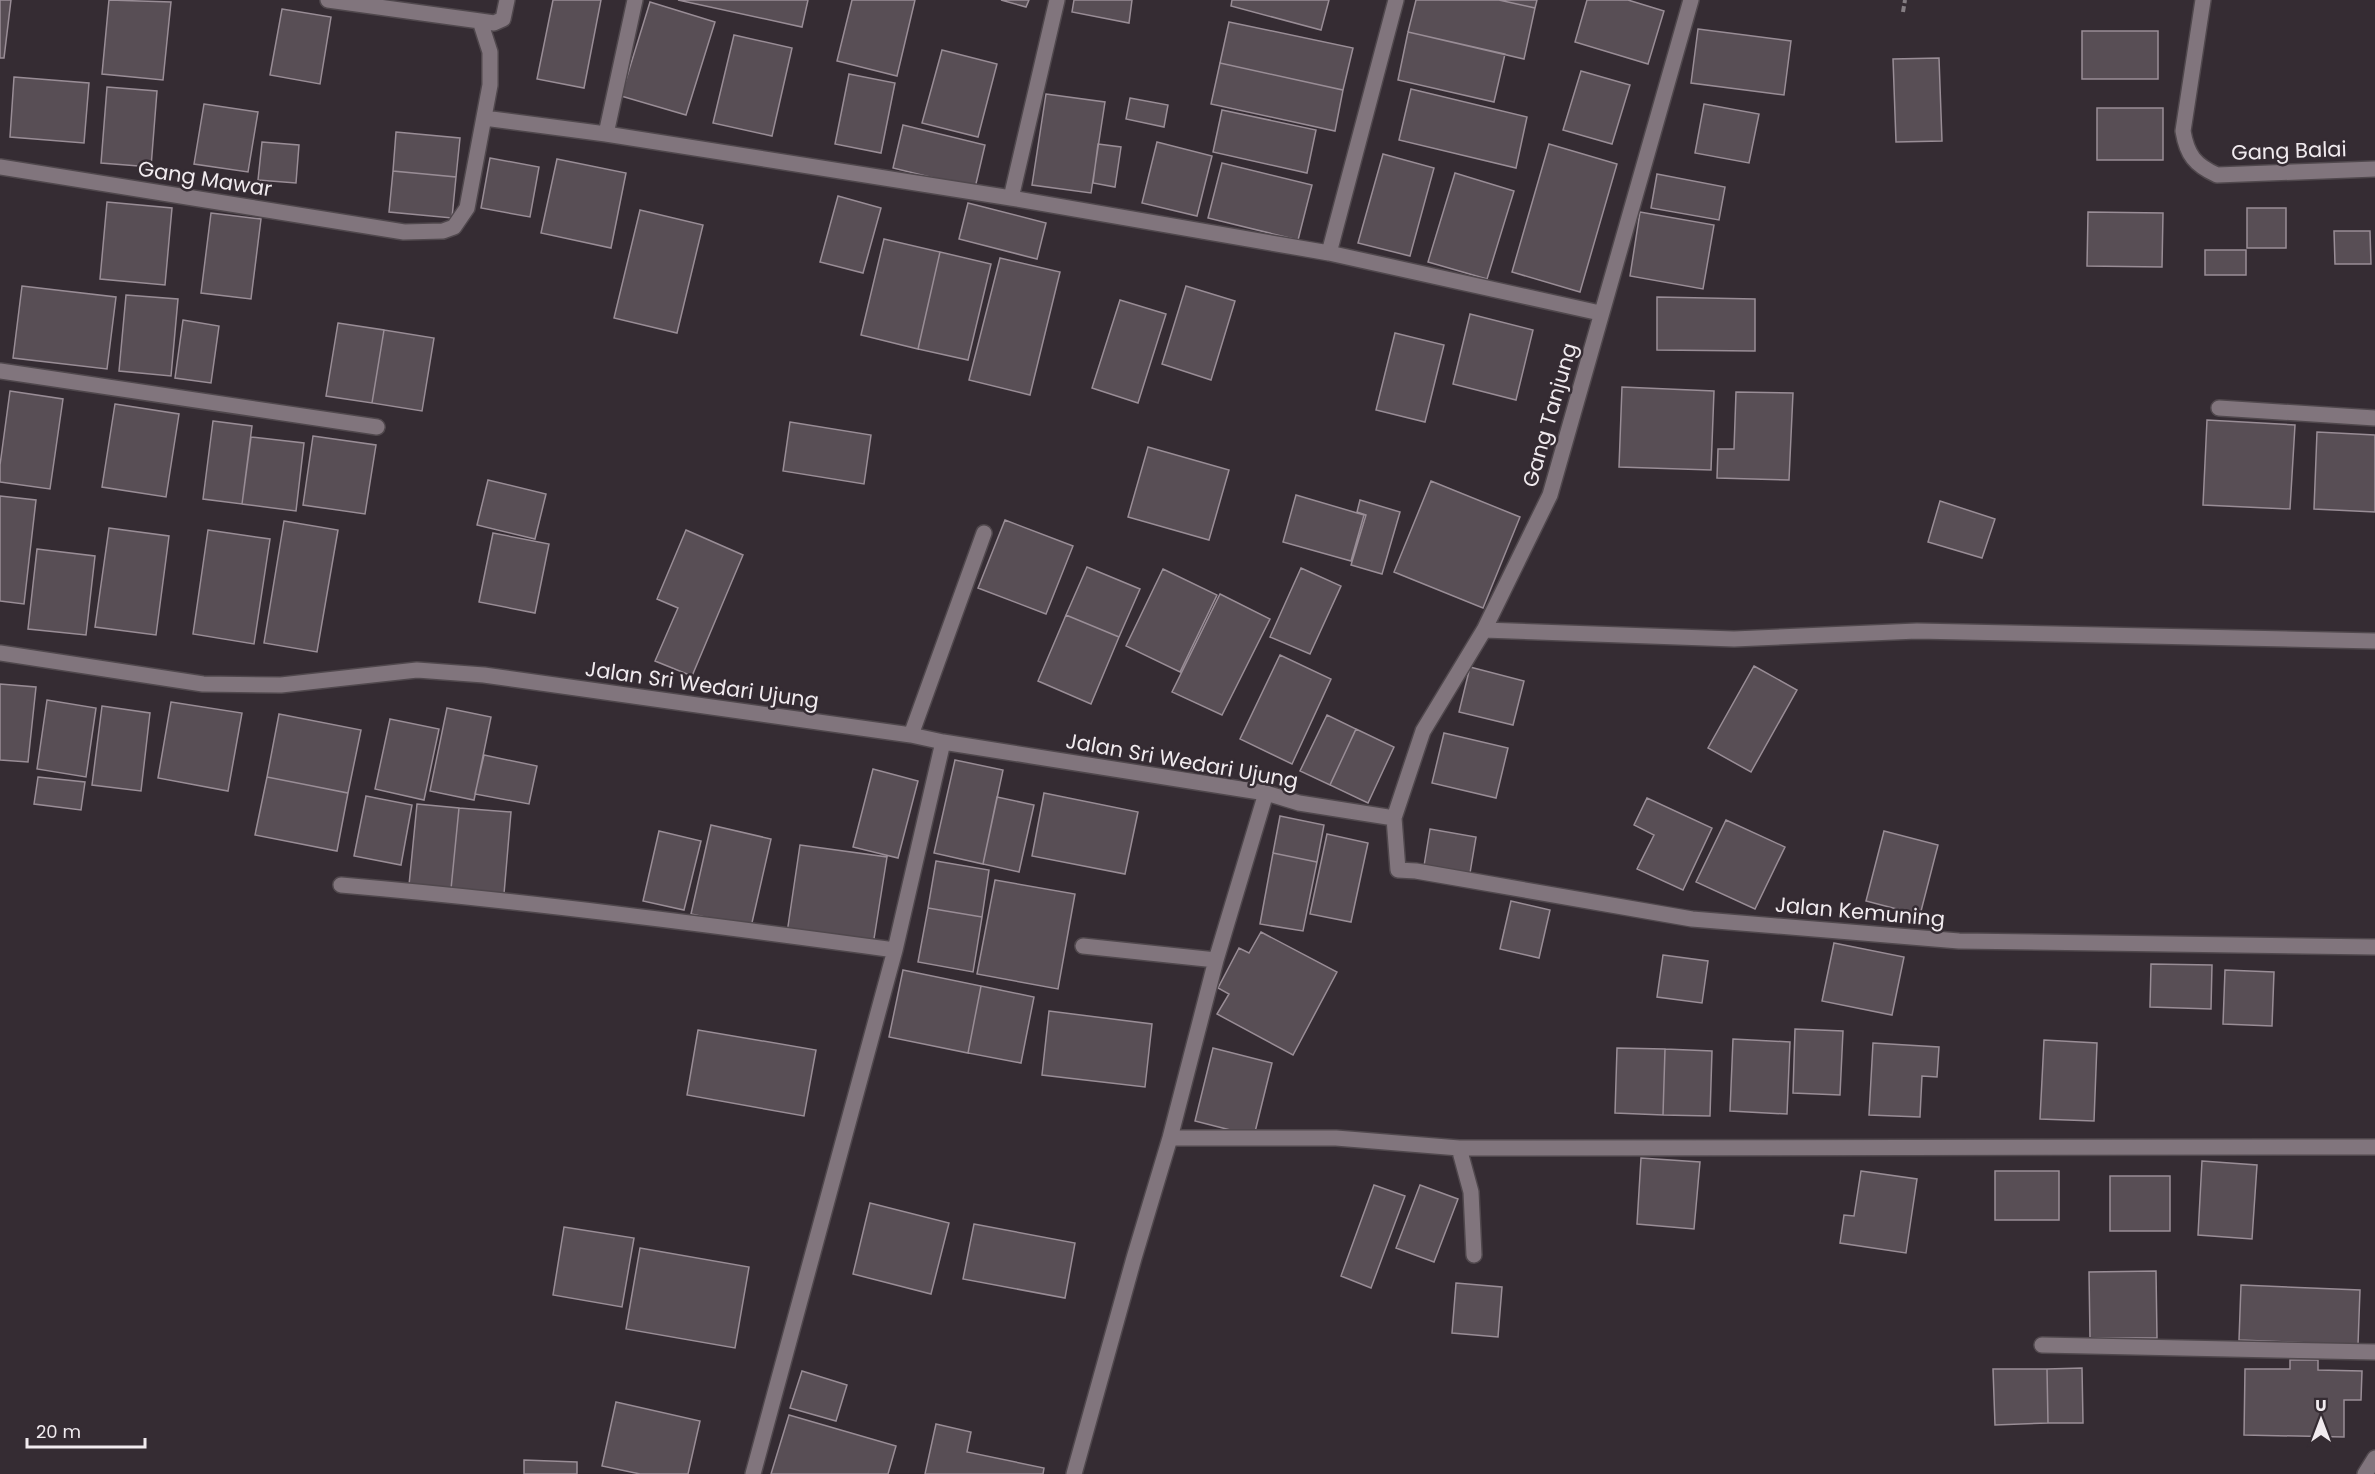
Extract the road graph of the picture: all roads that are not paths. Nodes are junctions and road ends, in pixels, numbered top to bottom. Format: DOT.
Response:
graph roads {
  1 [pos="328,0"];
  2 [pos="507,0"];
  3 [pos="635,0"];
  4 [pos="1057,0"];
  5 [pos="1396,0"];
  6 [pos="1691,0"];
  7 [pos="2203,0"];
  8 [pos="480,21"];
  9 [pos="484,118"];
  10 [pos="606,134"];
  11 [pos="0,167"];
  12 [pos="2375,169"];
  13 [pos="1011,198"];
  14 [pos="1329,253"];
  15 [pos="1600,313"];
  16 [pos="0,371"];
  17 [pos="2219,408"];
  18 [pos="2375,418"];
  19 [pos="377,427"];
  20 [pos="984,533"];
  21 [pos="1484,630"];
  22 [pos="2375,641"];
  23 [pos="0,653"];
  24 [pos="911,735"];
  25 [pos="943,742"];
  26 [pos="1266,793"];
  27 [pos="1394,818"];
  28 [pos="341,885"];
  29 [pos="1083,946"];
  30 [pos="2375,947"];
  31 [pos="895,950"];
  32 [pos="1216,960"];
  33 [pos="1170,1138"];
  34 [pos="2375,1147"];
  35 [pos="1459,1148"];
  36 [pos="1474,1255"];
  37 [pos="2042,1345"];
  38 [pos="2375,1352"];
  39 [pos="2375,1458"];
  40 [pos="753,1474"];
  41 [pos="1074,1474"];
  42 [pos="2365,1474"];
  1 -- 8 [label="street"];
  2 -- 8 [label="street"];
  3 -- 10 [label="street"];
  4 -- 13 [label="street"];
  5 -- 14 [label="street"];
  6 -- 15 [label="street, Gang Tanjung"];
  7 -- 12 [label="street, Gang Balai"];
  8 -- 9 [label="street, Gang Mawar"];
  9 -- 10 [label="street"];
  9 -- 11 [label="street, Gang Mawar"];
  10 -- 13 [label="street"];
  13 -- 14 [label="street"];
  14 -- 15 [label="street"];
  15 -- 21 [label="street, Gang Tanjung"];
  16 -- 19 [label="street"];
  17 -- 18 [label="street"];
  20 -- 24 [label="street"];
  21 -- 22 [label="street"];
  21 -- 27 [label="street, Gang Tanjung"];
  23 -- 24 [label="street, Jalan Sri Wedari Ujung"];
  24 -- 25 [label="street, Jalan Sri Wedari Ujung"];
  25 -- 26 [label="street, Jalan Sri Wedari Ujung"];
  25 -- 31 [label="street"];
  26 -- 27 [label="street, Jalan Sri Wedari Ujung"];
  26 -- 32 [label="street"];
  27 -- 30 [label="street, Jalan Kemuning"];
  28 -- 31 [label="street"];
  29 -- 32 [label="street"];
  31 -- 40 [label="street"];
  32 -- 33 [label="street"];
  33 -- 35 [label="street"];
  33 -- 41 [label="street"];
  34 -- 35 [label="street"];
  35 -- 36 [label="street"];
  37 -- 38 [label="street"];
  39 -- 42 [label="street"];
}
